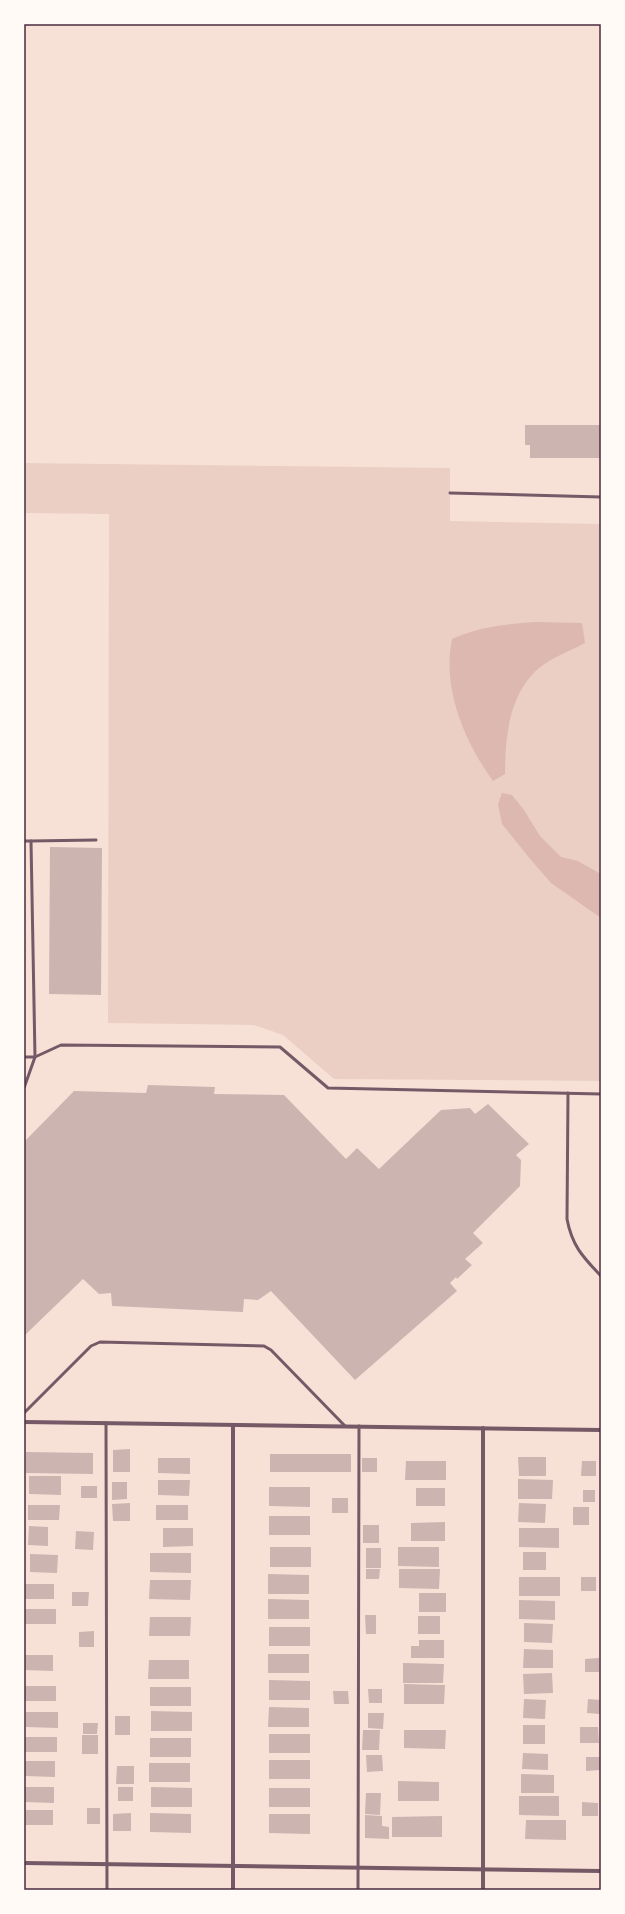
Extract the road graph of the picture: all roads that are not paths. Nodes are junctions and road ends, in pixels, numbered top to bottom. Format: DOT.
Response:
graph roads {
  1 [pos="450,493"];
  2 [pos="601,497"];
  3 [pos="96,840"];
  4 [pos="24,841"];
  5 [pos="31,841"];
  6 [pos="24,1056"];
  7 [pos="35,1057"];
  8 [pos="24,1088"];
  9 [pos="568,1093"];
  10 [pos="601,1094"];
  11 [pos="601,1276"];
  12 [pos="24,1413"];
  13 [pos="24,1422"];
  14 [pos="106,1423"];
  15 [pos="233,1425"];
  16 [pos="345,1426"];
  17 [pos="359,1426"];
  18 [pos="483,1428"];
  19 [pos="601,1430"];
  20 [pos="24,1863"];
  21 [pos="107,1864"];
  22 [pos="233,1866"];
  23 [pos="358,1868"];
  24 [pos="483,1869"];
  25 [pos="601,1871"];
  26 [pos="107,1890"];
  27 [pos="233,1890"];
  28 [pos="358,1890"];
  29 [pos="483,1890"];
  1 -- 2 [label="lane"];
  3 -- 5 [label="lane"];
  4 -- 5 [label="lane"];
  5 -- 7 [label="lane"];
  6 -- 7 [label="lane"];
  7 -- 8 [label="lane"];
  7 -- 9 [label="lane"];
  9 -- 10 [label="lane"];
  9 -- 11 [label="lane"];
  12 -- 16 [label="lane"];
  13 -- 14 [label="street"];
  14 -- 15 [label="street"];
  14 -- 21 [label="lane"];
  15 -- 16 [label="street"];
  15 -- 22 [label="street"];
  16 -- 17 [label="street"];
  17 -- 18 [label="street"];
  17 -- 23 [label="lane"];
  18 -- 19 [label="street"];
  18 -- 24 [label="street"];
  20 -- 21 [label="street"];
  21 -- 22 [label="street"];
  21 -- 26 [label="lane"];
  22 -- 23 [label="street"];
  22 -- 27 [label="street"];
  23 -- 24 [label="street"];
  23 -- 28 [label="lane"];
  24 -- 25 [label="street"];
  24 -- 29 [label="street"];
}
